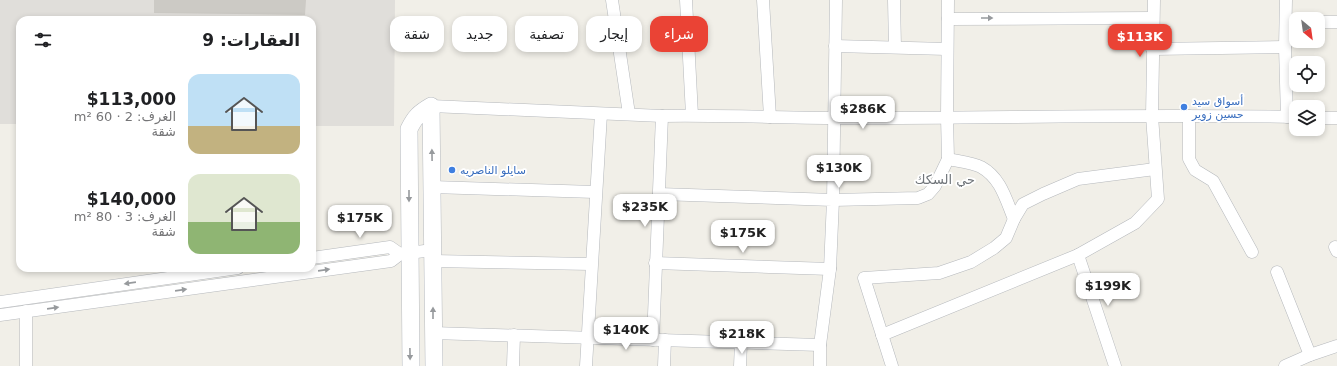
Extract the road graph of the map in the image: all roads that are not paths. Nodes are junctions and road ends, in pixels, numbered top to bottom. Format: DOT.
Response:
graph roads {
  1 [pos="612,0"];
  2 [pos="686,0"];
  3 [pos="764,0"];
  4 [pos="836,0"];
  5 [pos="894,0"];
  6 [pos="948,0"];
  7 [pos="1154,0"];
  8 [pos="1286,0"];
  9 [pos="1289,13"];
  10 [pos="1153,18"];
  11 [pos="948,19"];
  12 [pos="1325,22"];
  13 [pos="1337,22"];
  14 [pos="1289,30"];
  15 [pos="835,46"];
  16 [pos="895,47"];
  17 [pos="1285,47"];
  18 [pos="948,49"];
  19 [pos="1152,49"];
  20 [pos="1290,100"];
  21 [pos="431,106"];
  22 [pos="601,114"];
  23 [pos="629,114"];
  24 [pos="692,115"];
  25 [pos="662,116"];
  26 [pos="1152,116"];
  27 [pos="1189,116"];
  28 [pos="770,117"];
  29 [pos="1289,117"];
  30 [pos="834,118"];
  31 [pos="947,118"];
  32 [pos="1325,118"];
  33 [pos="1337,118"];
  34 [pos="948,159"];
  35 [pos="1155,169"];
  36 [pos="432,187"];
  37 [pos="595,192"];
  38 [pos="659,194"];
  39 [pos="833,200"];
  40 [pos="1014,219"];
  41 [pos="1252,252"];
  42 [pos="404,253"];
  43 [pos="433,255"];
  44 [pos="1078,255"];
  45 [pos="316,257"];
  46 [pos="656,263"];
  47 [pos="591,264"];
  48 [pos="830,269"];
  49 [pos="316,271"];
  50 [pos="210,272"];
  51 [pos="311,272"];
  52 [pos="1277,272"];
  53 [pos="0,302"];
  54 [pos="26,311"];
  55 [pos="0,315"];
  56 [pos="434,333"];
  57 [pos="514,335"];
  58 [pos="882,335"];
  59 [pos="587,338"];
  60 [pos="659,340"];
  61 [pos="741,343"];
  62 [pos="820,346"];
  63 [pos="1337,346"];
  64 [pos="1310,355"];
  65 [pos="26,366"];
  66 [pos="410,366"];
  67 [pos="434,366"];
  68 [pos="513,366"];
  69 [pos="586,366"];
  70 [pos="664,366"];
  71 [pos="740,366"];
  72 [pos="820,366"];
  73 [pos="892,366"];
  74 [pos="1115,366"];
  75 [pos="1285,366"];
  1 -- 23 [label="street"];
  2 -- 24 [label="street"];
  3 -- 28 [label="street"];
  4 -- 15 [label="street"];
  5 -- 16 [label="street"];
  6 -- 11 [label="street"];
  7 -- 10 [label="street"];
  8 -- 9 [label="street"];
  11 -- 10 [label="street, one-way"];
  10 -- 19 [label="street"];
  11 -- 18 [label="street"];
  12 -- 13 [label="street"];
  14 -- 17 [label="street"];
  15 -- 16 [label="street"];
  15 -- 30 [label="street"];
  16 -- 18 [label="street"];
  17 -- 19 [label="street"];
  17 -- 20 [label="street"];
  18 -- 31 [label="street"];
  19 -- 26 [label="street"];
  21 -- 22 [label="street"];
  36 -- 21 [label="street, one-way"];
  21 -- 42 [label="street, one-way"];
  22 -- 23 [label="street"];
  22 -- 37 [label="street"];
  23 -- 25 [label="street"];
  24 -- 25 [label="street"];
  24 -- 28 [label="street"];
  25 -- 38 [label="street"];
  26 -- 27 [label="street"];
  26 -- 31 [label="street"];
  26 -- 35 [label="street"];
  27 -- 29 [label="street"];
  27 -- 41 [label="street"];
  28 -- 30 [label="street"];
  30 -- 31 [label="street"];
  30 -- 39 [label="street"];
  31 -- 34 [label="street"];
  32 -- 33 [label="street"];
  34 -- 39 [label="street"];
  34 -- 40 [label="street"];
  35 -- 40 [label="street"];
  35 -- 44 [label="street"];
  36 -- 37 [label="street"];
  36 -- 43 [label="street"];
  37 -- 47 [label="street"];
  38 -- 39 [label="street"];
  38 -- 46 [label="street"];
  39 -- 48 [label="street"];
  40 -- 58 [label="street"];
  42 -- 43 [label="street"];
  42 -- 45 [label="street"];
  49 -- 42 [label="street, one-way"];
  42 -- 66 [label="street, one-way"];
  43 -- 47 [label="street"];
  56 -- 43 [label="street, one-way"];
  44 -- 58 [label="street"];
  44 -- 74 [label="street"];
  46 -- 48 [label="street"];
  46 -- 60 [label="street"];
  47 -- 59 [label="street"];
  48 -- 62 [label="street"];
  50 -- 53 [label="street, one-way"];
  54 -- 51 [label="street, one-way"];
  52 -- 64 [label="street"];
  54 -- 55 [label="street"];
  54 -- 65 [label="street"];
  56 -- 57 [label="street"];
  56 -- 67 [label="street"];
  57 -- 59 [label="street"];
  57 -- 68 [label="street"];
  58 -- 73 [label="street"];
  59 -- 60 [label="street"];
  59 -- 69 [label="street"];
  60 -- 61 [label="street"];
  60 -- 70 [label="street"];
  61 -- 62 [label="street"];
  61 -- 71 [label="street"];
  62 -- 72 [label="street"];
  63 -- 64 [label="street"];
  64 -- 75 [label="street"];
}
